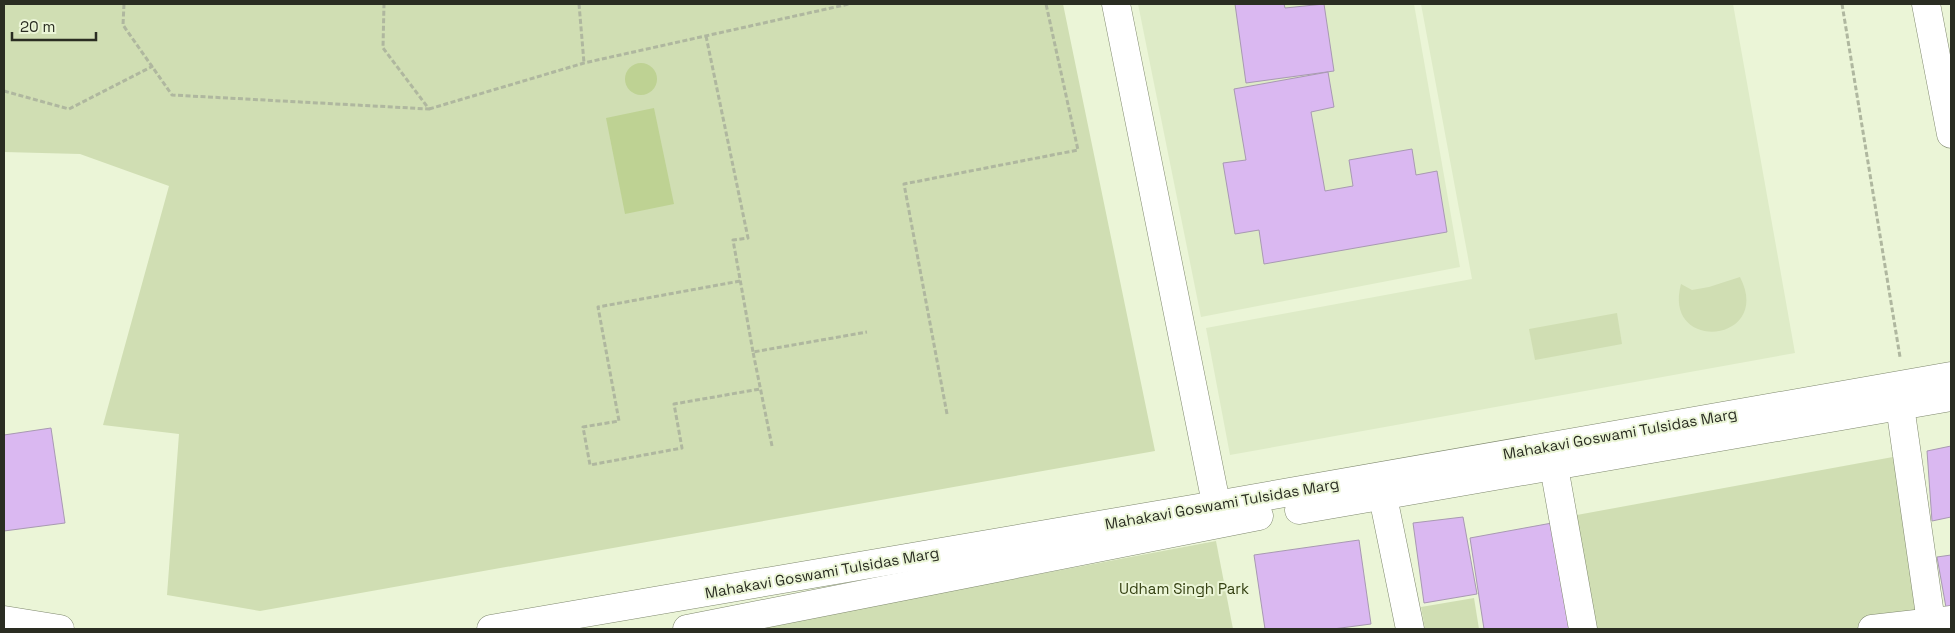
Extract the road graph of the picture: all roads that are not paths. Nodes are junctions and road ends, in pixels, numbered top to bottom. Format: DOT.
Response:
graph roads {
  1 [pos="1116,4"];
  2 [pos="1926,4"];
  3 [pos="1942,39"];
  4 [pos="1951,134"];
  5 [pos="1951,376"];
  6 [pos="1902,395"];
  7 [pos="1951,397"];
  8 [pos="1554,467"];
  9 [pos="1383,497"];
  10 [pos="1218,515"];
  11 [pos="4,620"];
  12 [pos="1938,624"];
  13 [pos="521,627"];
  14 [pos="60,629"];
  15 [pos="491,629"];
  16 [pos="687,629"];
  17 [pos="1410,629"];
  18 [pos="1584,629"];
  19 [pos="1872,629"];
  1 -- 10 [label="street"];
  2 -- 3 [label="street"];
  3 -- 4 [label="street"];
  5 -- 6 [label="street, Mahakavi Goswami Tulsidas Marg"];
  6 -- 7 [label="street, Mahakavi Goswami Tulsidas Marg"];
  6 -- 8 [label="street, Mahakavi Goswami Tulsidas Marg"];
  6 -- 10 [label="street, Mahakavi Goswami Tulsidas Marg"];
  6 -- 12 [label="street"];
  8 -- 9 [label="street, Mahakavi Goswami Tulsidas Marg"];
  8 -- 18 [label="street"];
  9 -- 10 [label="street, Mahakavi Goswami Tulsidas Marg"];
  9 -- 17 [label="street"];
  10 -- 13 [label="street, Mahakavi Goswami Tulsidas Marg"];
  10 -- 16 [label="street, Mahakavi Goswami Tulsidas Marg"];
  11 -- 14 [label="street"];
  12 -- 19 [label="street"];
  13 -- 15 [label="street, Mahakavi Goswami Tulsidas Marg"];
}
